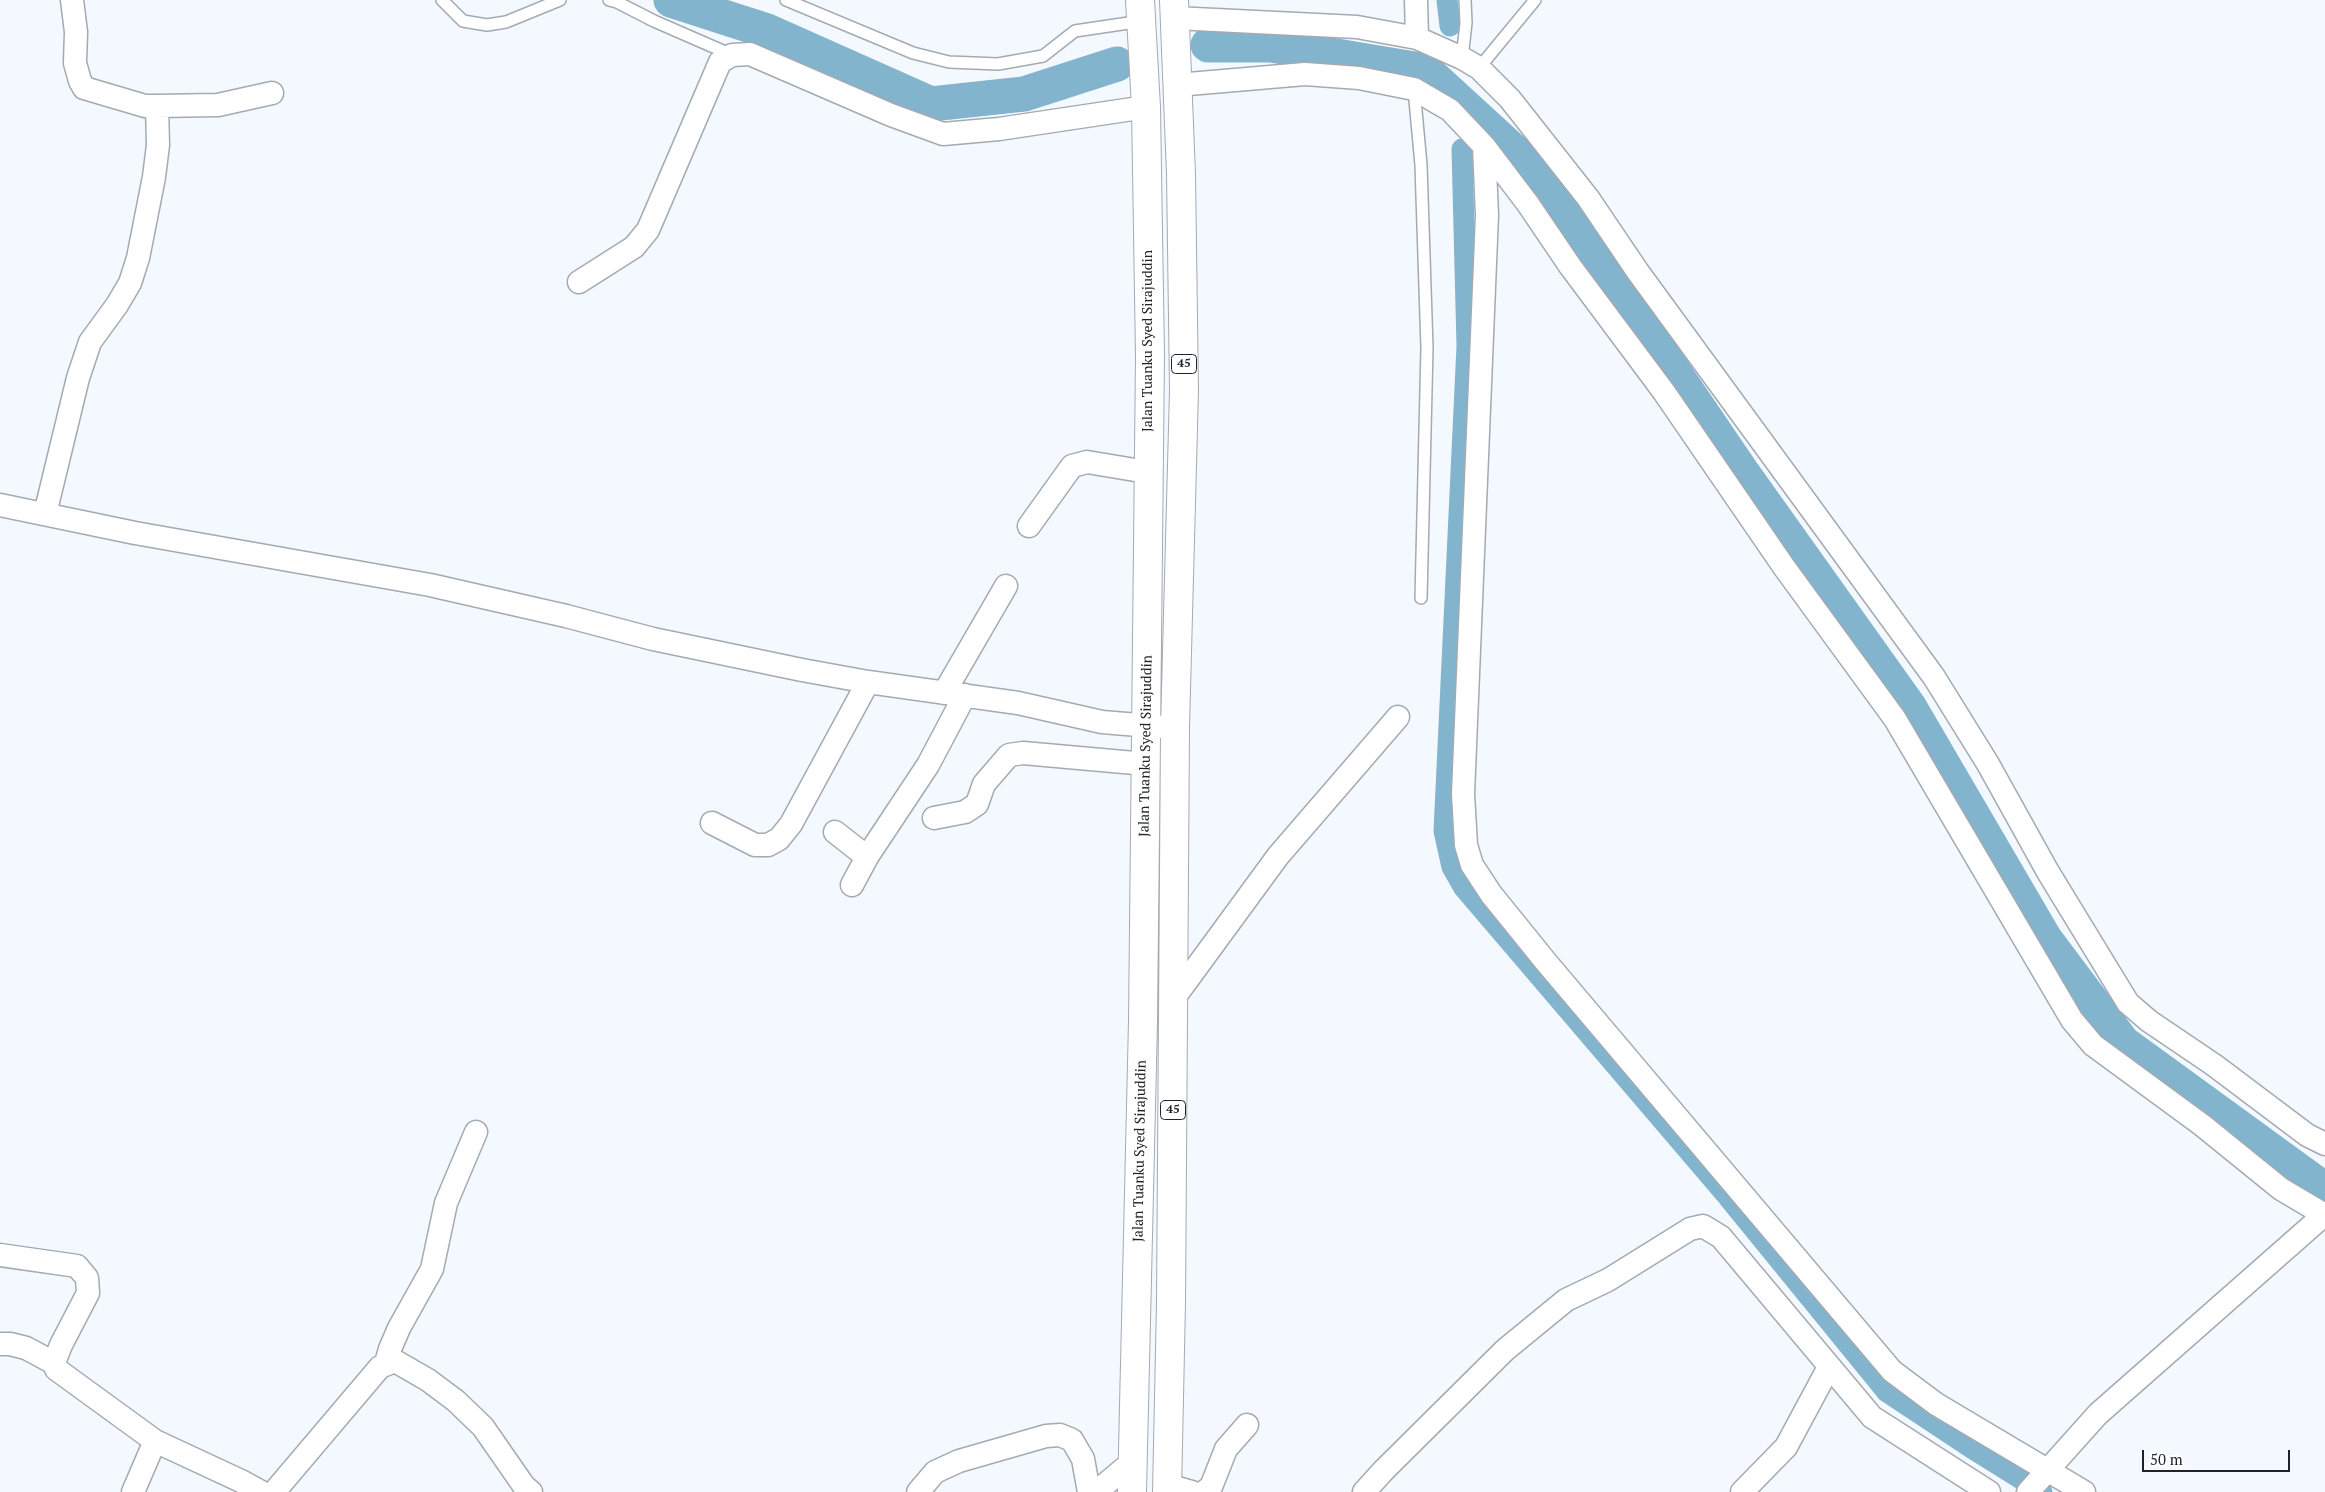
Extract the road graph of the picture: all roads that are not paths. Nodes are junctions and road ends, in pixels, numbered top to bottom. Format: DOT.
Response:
graph roads {
  1 [pos="72,0"];
  2 [pos="442,0"];
  3 [pos="560,0"];
  4 [pos="609,0"];
  5 [pos="786,0"];
  6 [pos="1416,0"];
  7 [pos="1465,0"];
  8 [pos="1535,0"];
  9 [pos="1174,9"];
  10 [pos="1141,10"];
  11 [pos="1417,38"];
  12 [pos="732,55"];
  13 [pos="1471,63"];
  14 [pos="1177,85"];
  15 [pos="1414,90"];
  16 [pos="272,93"];
  17 [pos="157,106"];
  18 [pos="1146,107"];
  19 [pos="1484,146"];
  20 [pos="579,282"];
  21 [pos="1148,472"];
  22 [pos="0,505"];
  23 [pos="45,514"];
  24 [pos="1029,526"];
  25 [pos="1006,586"];
  26 [pos="1420,598"];
  27 [pos="868,682"];
  28 [pos="955,694"];
  29 [pos="1398,716"];
  30 [pos="1146,727"];
  31 [pos="1175,728"];
  32 [pos="1146,764"];
  33 [pos="934,818"];
  34 [pos="712,823"];
  35 [pos="836,832"];
  36 [pos="867,857"];
  37 [pos="852,885"];
  38 [pos="1174,998"];
  39 [pos="476,1132"];
  40 [pos="2325,1144"];
  41 [pos="2324,1215"];
  42 [pos="0,1255"];
  43 [pos="0,1344"];
  44 [pos="54,1363"];
  45 [pos="386,1363"];
  46 [pos="1829,1367"];
  47 [pos="1248,1425"];
  48 [pos="155,1441"];
  49 [pos="1132,1462"];
  50 [pos="2039,1480"];
  51 [pos="1976,1489"];
  52 [pos="1176,1490"];
  53 [pos="134,1492"];
  54 [pos="261,1492"];
  55 [pos="274,1492"];
  56 [pos="531,1492"];
  57 [pos="918,1492"];
  58 [pos="1089,1492"];
  59 [pos="1096,1492"];
  60 [pos="1132,1492"];
  61 [pos="1204,1492"];
  62 [pos="1364,1492"];
  63 [pos="1742,1492"];
  64 [pos="2084,1492"];
  1 -- 17 [label="street"];
  2 -- 3 [label="lane"];
  4 -- 12 [label="lane"];
  5 -- 10 [label="lane"];
  6 -- 11 [label="street"];
  7 -- 13 [label="lane"];
  8 -- 13 [label="lane"];
  9 -- 11 [label="street"];
  9 -- 14 [label="highway, Jalan Tuanku Syed Sirajuddin / 45"];
  10 -- 18 [label="highway, Jalan Tuanku Syed Sirajuddin / 45"];
  11 -- 13 [label="street"];
  12 -- 18 [label="street"];
  12 -- 20 [label="street"];
  13 -- 40 [label="street"];
  14 -- 15 [label="street"];
  14 -- 31 [label="highway, Jalan Tuanku Syed Sirajuddin / 45"];
  15 -- 19 [label="street"];
  15 -- 26 [label="lane"];
  16 -- 17 [label="street"];
  17 -- 23 [label="street"];
  18 -- 21 [label="highway, Jalan Tuanku Syed Sirajuddin / 45"];
  19 -- 41 [label="street"];
  19 -- 50 [label="street"];
  21 -- 24 [label="street"];
  21 -- 30 [label="highway, Jalan Tuanku Syed Sirajuddin / 45"];
  22 -- 23 [label="street"];
  23 -- 27 [label="street"];
  25 -- 28 [label="street"];
  27 -- 28 [label="street"];
  27 -- 34 [label="street"];
  28 -- 30 [label="street"];
  28 -- 36 [label="street"];
  29 -- 38 [label="street"];
  30 -- 31 [label="street"];
  30 -- 32 [label="highway, Jalan Tuanku Syed Sirajuddin / 45"];
  31 -- 38 [label="highway, Jalan Tuanku Syed Sirajuddin / 45"];
  32 -- 33 [label="street"];
  32 -- 49 [label="highway, Jalan Tuanku Syed Sirajuddin / 45"];
  35 -- 36 [label="street"];
  36 -- 37 [label="street"];
  38 -- 52 [label="highway, Jalan Tuanku Syed Sirajuddin / 45"];
  39 -- 45 [label="street"];
  41 -- 50 [label="street"];
  42 -- 44 [label="street"];
  43 -- 44 [label="street"];
  44 -- 48 [label="street"];
  45 -- 55 [label="street"];
  45 -- 56 [label="street"];
  46 -- 51 [label="street"];
  46 -- 62 [label="street"];
  46 -- 63 [label="street"];
  47 -- 61 [label="street"];
  48 -- 53 [label="street"];
  48 -- 54 [label="street"];
  49 -- 59 [label="street"];
  49 -- 60 [label="highway, Jalan Tuanku Syed Sirajuddin / 45"];
  50 -- 64 [label="street"];
  57 -- 58 [label="street"];
}
